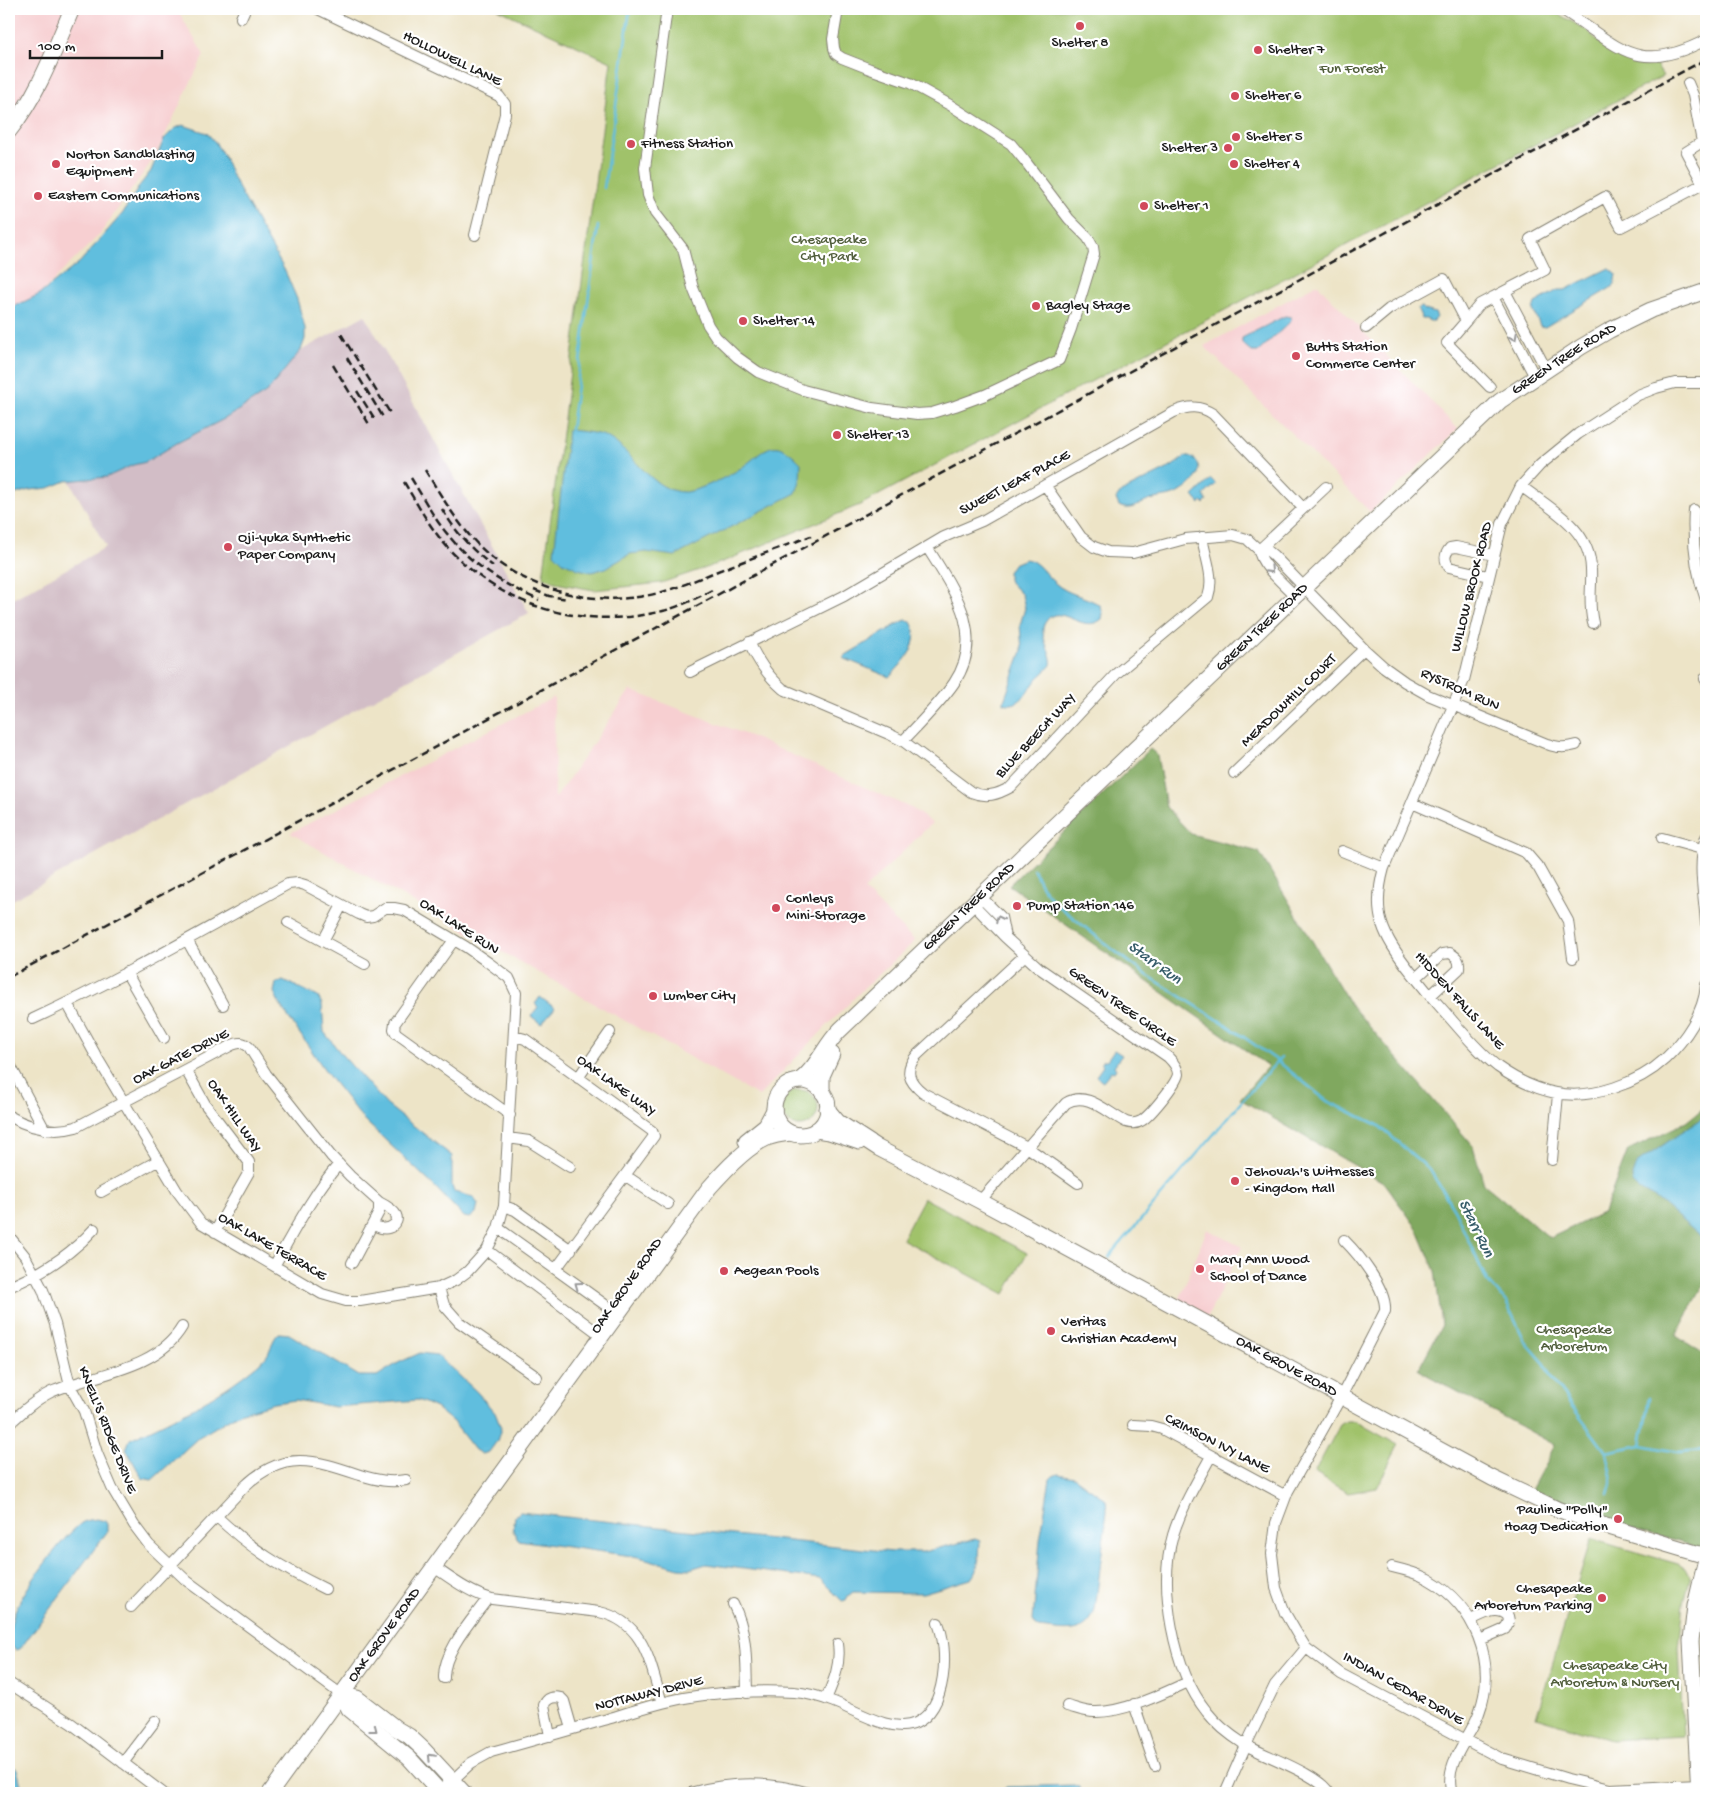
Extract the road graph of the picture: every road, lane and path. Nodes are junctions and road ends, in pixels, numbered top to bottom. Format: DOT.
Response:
graph roads {
  1 [pos="72,9"];
  2 [pos="318,9"];
  3 [pos="667,9"];
  4 [pos="838,9"];
  5 [pos="1561,9"];
  6 [pos="1706,40"];
  7 [pos="1688,83"];
  8 [pos="9,131"];
  9 [pos="475,235"];
  10 [pos="1505,291"];
  11 [pos="1706,291"];
  12 [pos="1493,297"];
  13 [pos="1466,321"];
  14 [pos="1366,328"];
  15 [pos="1541,373"];
  16 [pos="1706,383"];
  17 [pos="1490,387"];
  18 [pos="1045,485"];
  19 [pos="1521,486"];
  20 [pos="1326,487"];
  21 [pos="1303,508"];
  22 [pos="1694,510"];
  23 [pos="1202,537"];
  24 [pos="927,547"];
  25 [pos="1259,550"];
  26 [pos="1494,555"];
  27 [pos="1488,576"];
  28 [pos="1300,591"];
  29 [pos="1706,600"];
  30 [pos="1593,623"];
  31 [pos="749,642"];
  32 [pos="1364,650"];
  33 [pos="690,672"];
  34 [pos="1452,705"];
  35 [pos="903,741"];
  36 [pos="1576,745"];
  37 [pos="1234,773"];
  38 [pos="1412,803"];
  39 [pos="1706,837"];
  40 [pos="1662,838"];
  41 [pos="1702,849"];
  42 [pos="1342,851"];
  43 [pos="1384,868"];
  44 [pos="977,901"];
  45 [pos="342,906"];
  46 [pos="288,922"];
  47 [pos="1706,923"];
  48 [pos="187,940"];
  49 [pos="454,940"];
  50 [pos="323,941"];
  51 [pos="1024,956"];
  52 [pos="1573,958"];
  53 [pos="365,964"];
  54 [pos="126,972"];
  55 [pos="1416,978"];
  56 [pos="1706,984"];
  57 [pos="1706,992"];
  58 [pos="1430,996"];
  59 [pos="67,1003"];
  60 [pos="223,1005"];
  61 [pos="854,1018"];
  62 [pos="33,1019"];
  63 [pos="610,1032"];
  64 [pos="514,1036"];
  65 [pos="164,1038"];
  66 [pos="9,1063"];
  67 [pos="186,1070"];
  68 [pos="578,1078"];
  69 [pos="799,1081"];
  70 [pos="822,1092"];
  71 [pos="1558,1094"];
  72 [pos="124,1102"];
  73 [pos="827,1109"];
  74 [pos="774,1110"];
  75 [pos="510,1115"];
  76 [pos="9,1116"];
  77 [pos="45,1130"];
  78 [pos="816,1130"];
  79 [pos="790,1133"];
  80 [pos="508,1138"];
  81 [pos="1027,1147"];
  82 [pos="878,1148"];
  83 [pos="159,1160"];
  84 [pos="1552,1160"];
  85 [pos="339,1164"];
  86 [pos="570,1167"];
  87 [pos="626,1176"];
  88 [pos="1078,1183"];
  89 [pos="101,1192"];
  90 [pos="980,1201"];
  91 [pos="379,1202"];
  92 [pos="668,1204"];
  93 [pos="504,1206"];
  94 [pos="373,1224"];
  95 [pos="498,1228"];
  96 [pos="94,1229"];
  97 [pos="215,1232"];
  98 [pos="9,1236"];
  99 [pos="1344,1240"];
  100 [pos="486,1250"];
  101 [pos="571,1250"];
  102 [pos="352,1263"];
  103 [pos="274,1266"];
  104 [pos="556,1269"];
  105 [pos="35,1274"];
  106 [pos="9,1287"];
  107 [pos="439,1288"];
  108 [pos="614,1311"];
  109 [pos="182,1327"];
  110 [pos="598,1333"];
  111 [pos="537,1378"];
  112 [pos="70,1386"];
  113 [pos="1341,1397"];
  114 [pos="9,1424"];
  115 [pos="1133,1425"];
  116 [pos="1211,1456"];
  117 [pos="406,1480"];
  118 [pos="1286,1496"];
  119 [pos="216,1516"];
  120 [pos="1706,1556"];
  121 [pos="1706,1560"];
  122 [pos="170,1566"];
  123 [pos="434,1567"];
  124 [pos="1392,1567"];
  125 [pos="325,1589"];
  126 [pos="488,1598"];
  127 [pos="733,1604"];
  128 [pos="131,1607"];
  129 [pos="1470,1620"];
  130 [pos="938,1623"];
  131 [pos="1480,1640"];
  132 [pos="838,1644"];
  133 [pos="1306,1648"];
  134 [pos="444,1678"];
  135 [pos="1188,1682"];
  136 [pos="9,1683"];
  137 [pos="747,1693"];
  138 [pos="342,1695"];
  139 [pos="826,1700"];
  140 [pos="662,1703"];
  141 [pos="1134,1704"];
  142 [pos="1067,1706"];
  143 [pos="155,1721"];
  144 [pos="572,1729"];
  145 [pos="550,1736"];
  146 [pos="1465,1741"];
  147 [pos="1246,1745"];
  148 [pos="123,1763"];
  149 [pos="1154,1766"];
  150 [pos="453,1780"];
  151 [pos="1699,1789"];
  152 [pos="1451,1790"];
  153 [pos="440,1792"];
  154 [pos="163,1793"];
  155 [pos="270,1793"];
  156 [pos="464,1793"];
  157 [pos="690,1793"];
  158 [pos="809,1793"];
  159 [pos="1224,1793"];
  160 [pos="1329,1793"];
  1 -- 8 [label="street"];
  2 -- 9 [label="street, HOLLOWELL LANE"];
  3 -- 4 [label="street"];
  5 -- 6 [label="street"];
  7 -- 10 [label="street"];
  10 -- 12 [label="street"];
  10 -- 15 [label="street"];
  11 -- 15 [label="street, GREEN TREE ROAD"];
  12 -- 13 [label="street"];
  12 -- 15 [label="street, one-way"];
  13 -- 14 [label="street"];
  13 -- 17 [label="street"];
  15 -- 28 [label="street, GREEN TREE ROAD"];
  16 -- 19 [label="street, WILLOW BROOK ROAD"];
  18 -- 21 [label="street, SWEET LEAF PLACE"];
  18 -- 23 [label="street"];
  18 -- 24 [label="street, SWEET LEAF PLACE"];
  19 -- 26 [label="street, WILLOW BROOK ROAD"];
  19 -- 30 [label="street"];
  20 -- 21 [label="street"];
  21 -- 25 [label="street"];
  22 -- 29 [label="street"];
  23 -- 25 [label="street"];
  23 -- 35 [label="street, BLUE BEECH WAY"];
  24 -- 31 [label="street, SWEET LEAF PLACE"];
  24 -- 35 [label="street"];
  25 -- 28 [label="street, RYSTROM RUN"];
  26 -- 27 [label="street, WILLOW BROOK ROAD"];
  26 -- 27 [label="street"];
  27 -- 34 [label="street, WILLOW BROOK ROAD"];
  28 -- 32 [label="street, RYSTROM RUN"];
  28 -- 44 [label="street, GREEN TREE ROAD"];
  31 -- 33 [label="street, SWEET LEAF PLACE"];
  31 -- 35 [label="street, BLUE BEECH WAY"];
  32 -- 34 [label="street, RYSTROM RUN"];
  32 -- 37 [label="street, MEADOWHILL COURT"];
  34 -- 36 [label="street, RYSTROM RUN"];
  34 -- 38 [label="street, HIDDEN FALLS LANE"];
  38 -- 43 [label="street, HIDDEN FALLS LANE"];
  38 -- 52 [label="street"];
  39 -- 41 [label="street"];
  40 -- 41 [label="street"];
  41 -- 47 [label="street"];
  42 -- 43 [label="street"];
  43 -- 55 [label="street, HIDDEN FALLS LANE"];
  44 -- 51 [label="street, GREEN TREE CIRCLE"];
  44 -- 61 [label="street, GREEN TREE ROAD"];
  45 -- 48 [label="street, OAK LAKE RUN"];
  45 -- 49 [label="street, OAK LAKE RUN"];
  45 -- 50 [label="street"];
  46 -- 50 [label="street"];
  48 -- 54 [label="street, OAK LAKE RUN"];
  48 -- 60 [label="street"];
  49 -- 64 [label="street, OAK LAKE RUN"];
  49 -- 75 [label="street"];
  50 -- 53 [label="street"];
  51 -- 81 [label="street"];
  51 -- 81 [label="street, GREEN TREE CIRCLE"];
  54 -- 59 [label="street, OAK LAKE RUN"];
  54 -- 65 [label="street"];
  55 -- 58 [label="street, HIDDEN FALLS LANE"];
  55 -- 58 [label="street"];
  56 -- 57 [label="street, HIDDEN FALLS LANE"];
  57 -- 71 [label="street, HIDDEN FALLS LANE"];
  58 -- 71 [label="street, HIDDEN FALLS LANE"];
  59 -- 62 [label="street, OAK LAKE RUN"];
  59 -- 72 [label="street, OAK LAKE TERRACE"];
  61 -- 69 [label="street, GREEN TREE ROAD"];
  61 -- 70 [label="street, GREEN TREE ROAD"];
  63 -- 68 [label="street"];
  64 -- 68 [label="street, OAK LAKE WAY"];
  64 -- 75 [label="street, OAK LAKE RUN"];
  66 -- 77 [label="street"];
  67 -- 72 [label="street, OAK GATE DRIVE"];
  67 -- 85 [label="street, OAK GATE DRIVE"];
  67 -- 97 [label="street, OAK HILL WAY"];
  68 -- 87 [label="street, OAK LAKE WAY"];
  69 -- 70 [label="street"];
  69 -- 74 [label="street"];
  70 -- 73 [label="street"];
  71 -- 84 [label="street"];
  72 -- 77 [label="street, OAK GATE DRIVE"];
  72 -- 83 [label="street, OAK LAKE TERRACE"];
  73 -- 78 [label="street"];
  73 -- 82 [label="street, OAK GROVE ROAD"];
  74 -- 79 [label="street"];
  74 -- 108 [label="street, OAK GROVE ROAD"];
  75 -- 80 [label="street, OAK LAKE RUN"];
  76 -- 77 [label="street"];
  78 -- 79 [label="street"];
  78 -- 82 [label="street, OAK GROVE ROAD"];
  79 -- 108 [label="street, OAK GROVE ROAD"];
  80 -- 86 [label="street"];
  80 -- 93 [label="street, OAK LAKE RUN"];
  81 -- 88 [label="street"];
  81 -- 90 [label="street, GREEN TREE CIRCLE"];
  82 -- 90 [label="street, OAK GROVE ROAD"];
  83 -- 89 [label="street"];
  83 -- 97 [label="street, OAK LAKE TERRACE"];
  85 -- 91 [label="street, OAK GATE DRIVE"];
  85 -- 103 [label="street"];
  87 -- 92 [label="street"];
  87 -- 101 [label="street, OAK LAKE WAY"];
  90 -- 113 [label="street, OAK GROVE ROAD"];
  91 -- 94 [label="street"];
  91 -- 94 [label="street, OAK GATE DRIVE"];
  93 -- 95 [label="street, OAK LAKE RUN"];
  93 -- 101 [label="street"];
  94 -- 102 [label="street"];
  95 -- 100 [label="street, OAK LAKE TERRACE"];
  95 -- 104 [label="street"];
  96 -- 105 [label="street"];
  97 -- 103 [label="street, OAK LAKE TERRACE"];
  98 -- 105 [label="street, KNELL'S RIDGE DRIVE"];
  99 -- 113 [label="street, INDIAN CEDAR DRIVE"];
  100 -- 107 [label="street, OAK LAKE TERRACE"];
  100 -- 110 [label="street"];
  101 -- 104 [label="street, OAK LAKE WAY"];
  103 -- 107 [label="street, OAK LAKE TERRACE"];
  108 -- 104 [label="street, one-way"];
  105 -- 106 [label="street"];
  105 -- 112 [label="street, KNELL'S RIDGE DRIVE"];
  107 -- 111 [label="street"];
  108 -- 110 [label="street, OAK GROVE ROAD"];
  109 -- 112 [label="street"];
  110 -- 123 [label="street, OAK GROVE ROAD"];
  112 -- 114 [label="street"];
  112 -- 122 [label="street, KNELL'S RIDGE DRIVE"];
  113 -- 118 [label="street, INDIAN CEDAR DRIVE"];
  113 -- 120 [label="street, OAK GROVE ROAD"];
  115 -- 116 [label="street, CRIMSON IVY LANE"];
  116 -- 118 [label="street, CRIMSON IVY LANE"];
  116 -- 135 [label="street"];
  117 -- 119 [label="street"];
  118 -- 133 [label="street, INDIAN CEDAR DRIVE"];
  119 -- 122 [label="street"];
  119 -- 125 [label="street"];
  121 -- 151 [label="street"];
  122 -- 128 [label="street"];
  122 -- 138 [label="street, KNELL'S RIDGE DRIVE"];
  123 -- 126 [label="street"];
  123 -- 138 [label="street, OAK GROVE ROAD"];
  124 -- 129 [label="street"];
  126 -- 134 [label="street"];
  126 -- 140 [label="street"];
  127 -- 137 [label="street"];
  129 -- 131 [label="street"];
  129 -- 131 [label="street"];
  130 -- 139 [label="street, NOTTAWAY DRIVE"];
  131 -- 146 [label="street"];
  132 -- 139 [label="street"];
  133 -- 146 [label="street, INDIAN CEDAR DRIVE"];
  133 -- 147 [label="street"];
  135 -- 141 [label="street"];
  135 -- 147 [label="street"];
  136 -- 148 [label="street"];
  137 -- 139 [label="street, NOTTAWAY DRIVE"];
  137 -- 140 [label="street, NOTTAWAY DRIVE"];
  150 -- 138 [label="street, one-way"];
  138 -- 153 [label="street, one-way"];
  138 -- 155 [label="street, OAK GROVE ROAD"];
  140 -- 144 [label="street, NOTTAWAY DRIVE"];
  141 -- 142 [label="street"];
  141 -- 149 [label="street"];
  143 -- 148 [label="street"];
  144 -- 145 [label="street, NOTTAWAY DRIVE"];
  144 -- 145 [label="street"];
  145 -- 150 [label="street, NOTTAWAY DRIVE"];
  146 -- 151 [label="street, INDIAN CEDAR DRIVE"];
  146 -- 152 [label="street"];
  147 -- 159 [label="street"];
  147 -- 160 [label="street"];
  148 -- 154 [label="street"];
  150 -- 153 [label="street, NOTTAWAY DRIVE"];
  150 -- 156 [label="street"];
  157 -- 158 [label="street"];
}
